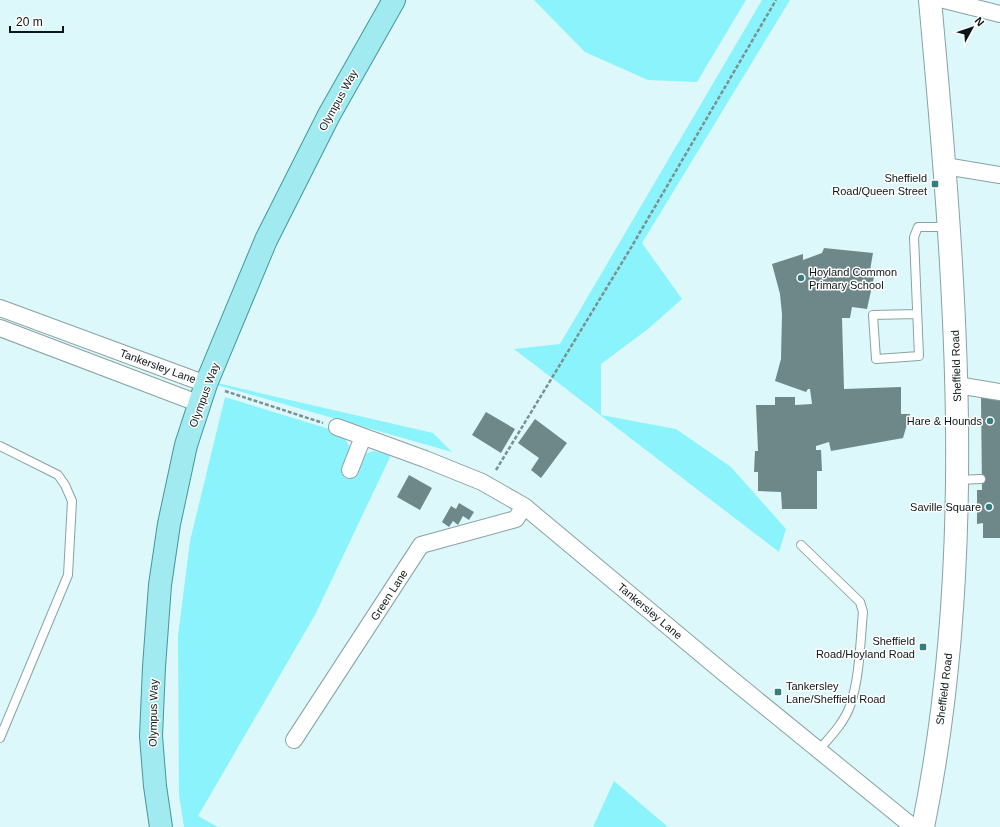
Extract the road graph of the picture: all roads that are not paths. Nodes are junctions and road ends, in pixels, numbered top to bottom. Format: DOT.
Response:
graph roads {
  1 [pos="394,0"];
  2 [pos="930,0"];
  3 [pos="944,0"];
  4 [pos="1000,14"];
  5 [pos="945,166"];
  6 [pos="1000,175"];
  7 [pos="950,227"];
  8 [pos="0,308"];
  9 [pos="916,314"];
  10 [pos="0,328"];
  11 [pos="958,385"];
  12 [pos="1000,392"];
  13 [pos="203,394"];
  14 [pos="336,427"];
  15 [pos="363,437"];
  16 [pos="0,446"];
  17 [pos="350,470"];
  18 [pos="982,479"];
  19 [pos="958,480"];
  20 [pos="524,506"];
  21 [pos="801,545"];
  22 [pos="0,738"];
  23 [pos="294,740"];
  24 [pos="818,751"];
  25 [pos="162,827"];
  26 [pos="913,827"];
  27 [pos="923,827"];
  1 -- 13 [label="main road, Olympus Way"];
  2 -- 5 [label="main road, Sheffield Road"];
  3 -- 4 [label="street"];
  5 -- 6 [label="street"];
  5 -- 7 [label="main road, Sheffield Road"];
  7 -- 9 [label="lane"];
  7 -- 11 [label="main road, Sheffield Road"];
  8 -- 13 [label="street, Tankersley Lane"];
  9 -- 9 [label="lane"];
  10 -- 13 [label="street, Tankersley Lane"];
  11 -- 12 [label="street"];
  11 -- 19 [label="main road, Sheffield Road"];
  13 -- 25 [label="main road, Olympus Way"];
  14 -- 15 [label="street, Tankersley Lane"];
  15 -- 17 [label="street"];
  15 -- 20 [label="street, Tankersley Lane"];
  16 -- 22 [label="lane"];
  18 -- 19 [label="lane"];
  19 -- 27 [label="main road, Sheffield Road"];
  20 -- 23 [label="street, Green Lane"];
  20 -- 24 [label="street, Tankersley Lane"];
  21 -- 24 [label="lane"];
  24 -- 26 [label="street, Tankersley Lane"];
}
